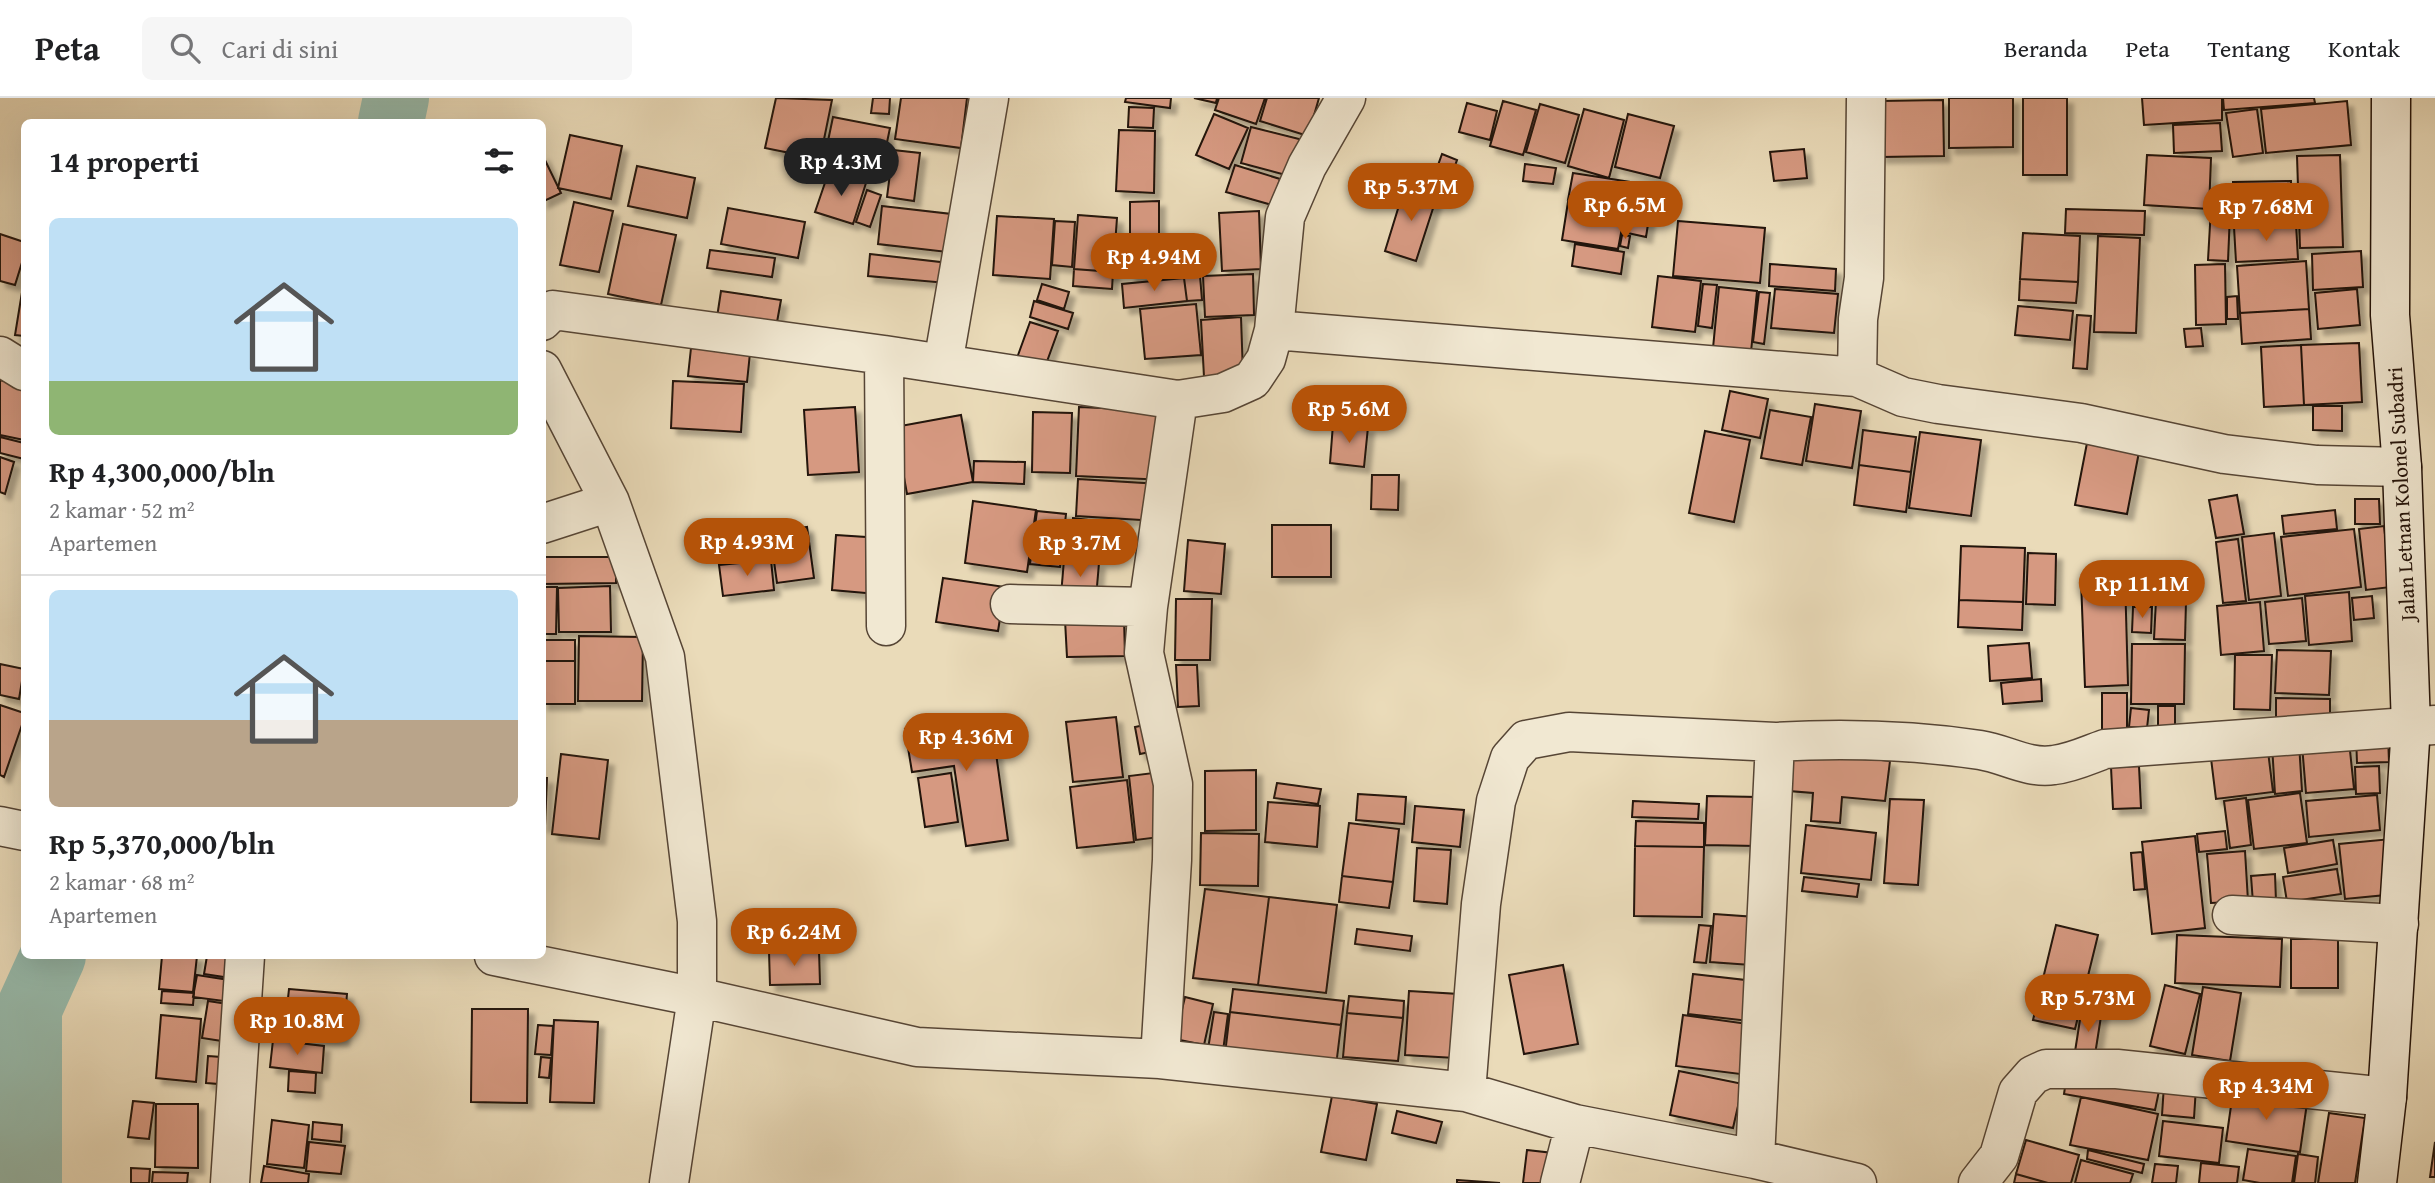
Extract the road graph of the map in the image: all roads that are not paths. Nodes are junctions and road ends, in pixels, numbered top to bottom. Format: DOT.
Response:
graph roads {
  1 [pos="989,98"];
  2 [pos="1346,98"];
  3 [pos="1866,98"];
  4 [pos="2391,98"];
  5 [pos="546,317"];
  6 [pos="1274,330"];
  7 [pos="884,355"];
  8 [pos="0,356"];
  9 [pos="943,364"];
  10 [pos="21,369"];
  11 [pos="1857,377"];
  12 [pos="546,378"];
  13 [pos="1178,400"];
  14 [pos="2402,467"];
  15 [pos="610,502"];
  16 [pos="546,523"];
  17 [pos="1010,604"];
  18 [pos="1148,607"];
  19 [pos="886,626"];
  20 [pos="2423,725"];
  21 [pos="1775,742"];
  22 [pos="0,826"];
  23 [pos="21,830"];
  24 [pos="2232,915"];
  25 [pos="2399,924"];
  26 [pos="245,959"];
  27 [pos="509,959"];
  28 [pos="697,997"];
  29 [pos="1160,1059"];
  30 [pos="1466,1093"];
  31 [pos="2388,1097"];
  32 [pos="1575,1124"];
  33 [pos="1755,1158"];
  34 [pos="230,1183"];
  35 [pos="669,1183"];
  36 [pos="1560,1183"];
  37 [pos="1857,1183"];
  38 [pos="1978,1183"];
  39 [pos="2377,1183"];
  1 -- 9 [label="street"];
  2 -- 6 [label="street"];
  3 -- 11 [label="street"];
  4 -- 14 [label="street, Jalan Letnan Kolonel Subadri"];
  5 -- 7 [label="street"];
  6 -- 11 [label="street"];
  6 -- 13 [label="street"];
  7 -- 9 [label="street"];
  7 -- 19 [label="street"];
  8 -- 10 [label="street"];
  9 -- 13 [label="street"];
  11 -- 14 [label="street"];
  12 -- 15 [label="street"];
  13 -- 18 [label="street"];
  14 -- 20 [label="street, Jalan Letnan Kolonel Subadri"];
  15 -- 16 [label="street"];
  15 -- 28 [label="street"];
  17 -- 18 [label="street"];
  18 -- 29 [label="street"];
  20 -- 21 [label="street"];
  20 -- 25 [label="street, Jalan Letnan Kolonel Subadri"];
  21 -- 30 [label="street"];
  21 -- 33 [label="street"];
  22 -- 23 [label="street"];
  24 -- 25 [label="street"];
  25 -- 31 [label="street, Jalan Letnan Kolonel Subadri"];
  26 -- 34 [label="street"];
  27 -- 28 [label="street"];
  28 -- 29 [label="street"];
  28 -- 35 [label="street"];
  29 -- 30 [label="street"];
  30 -- 32 [label="street"];
  31 -- 38 [label="street"];
  31 -- 39 [label="street, Jalan Letnan Kolonel Subadri"];
  32 -- 33 [label="street"];
  32 -- 36 [label="street"];
  33 -- 37 [label="street"];
}
